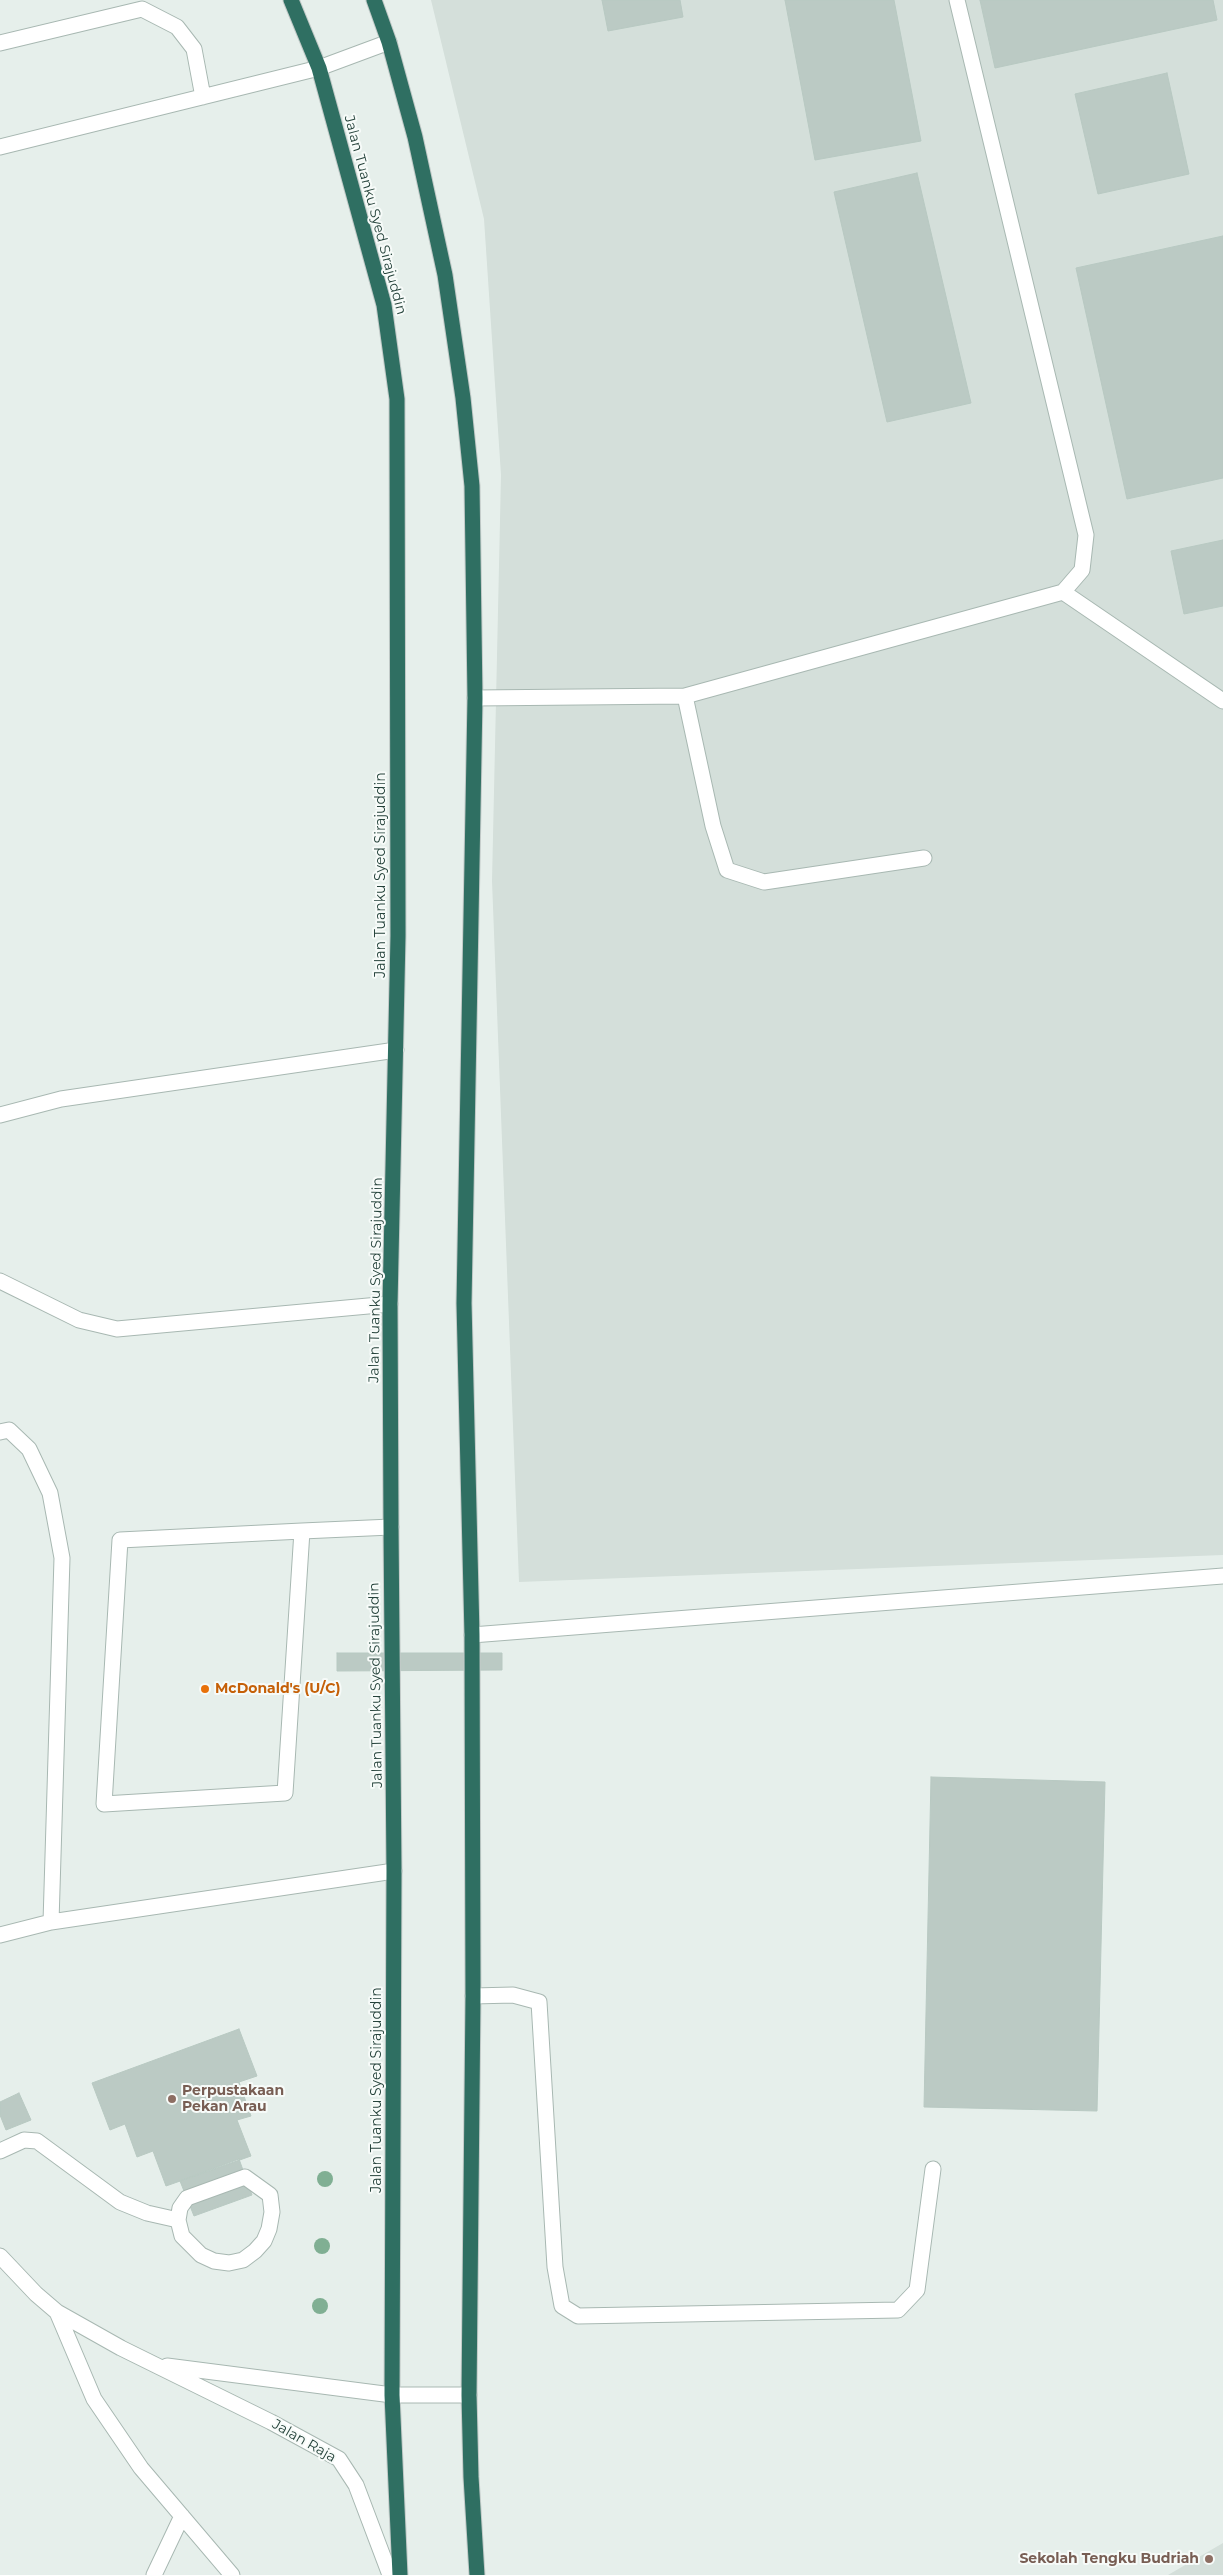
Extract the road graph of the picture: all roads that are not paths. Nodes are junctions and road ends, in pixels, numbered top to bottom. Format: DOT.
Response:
graph roads {
  1 [pos="291,0"];
  2 [pos="374,0"];
  3 [pos="957,0"];
  4 [pos="389,42"];
  5 [pos="0,43"];
  6 [pos="319,68"];
  7 [pos="203,97"];
  8 [pos="0,147"];
  9 [pos="1064,592"];
  10 [pos="685,696"];
  11 [pos="475,698"];
  12 [pos="1223,701"];
  13 [pos="924,858"];
  14 [pos="396,1050"];
  15 [pos="0,1115"];
  16 [pos="0,1281"];
  17 [pos="390,1304"];
  18 [pos="0,1432"];
  19 [pos="391,1527"];
  20 [pos="302,1531"];
  21 [pos="1223,1576"];
  22 [pos="472,1636"];
  23 [pos="394,1871"];
  24 [pos="51,1922"];
  25 [pos="0,1935"];
  26 [pos="473,1996"];
  27 [pos="0,2152"];
  28 [pos="933,2169"];
  29 [pos="178,2220"];
  30 [pos="0,2256"];
  31 [pos="57,2312"];
  32 [pos="155,2365"];
  33 [pos="392,2395"];
  34 [pos="469,2395"];
  35 [pos="182,2516"];
  36 [pos="154,2575"];
  37 [pos="232,2575"];
  38 [pos="390,2575"];
  39 [pos="400,2575"];
  40 [pos="477,2575"];
  1 -- 6 [label="highway, Jalan Tuanku Syed Sirajuddin"];
  2 -- 4 [label="highway"];
  3 -- 9 [label="street"];
  4 -- 6 [label="street"];
  4 -- 11 [label="highway"];
  5 -- 7 [label="street"];
  6 -- 7 [label="street"];
  6 -- 14 [label="highway, Jalan Tuanku Syed Sirajuddin"];
  7 -- 8 [label="street"];
  9 -- 10 [label="street"];
  9 -- 12 [label="street"];
  10 -- 11 [label="street"];
  10 -- 13 [label="street"];
  11 -- 22 [label="highway"];
  14 -- 15 [label="street"];
  14 -- 17 [label="highway, Jalan Tuanku Syed Sirajuddin"];
  16 -- 17 [label="street"];
  17 -- 19 [label="highway, Jalan Tuanku Syed Sirajuddin"];
  18 -- 24 [label="street"];
  19 -- 20 [label="street"];
  19 -- 23 [label="highway, Jalan Tuanku Syed Sirajuddin"];
  20 -- 20 [label="street"];
  21 -- 22 [label="street"];
  22 -- 26 [label="highway"];
  23 -- 24 [label="street"];
  23 -- 33 [label="highway, Jalan Tuanku Syed Sirajuddin"];
  24 -- 25 [label="street"];
  26 -- 28 [label="street"];
  26 -- 34 [label="highway"];
  27 -- 29 [label="street"];
  29 -- 29 [label="street"];
  30 -- 31 [label="street, Jalan Raja"];
  31 -- 32 [label="street, Jalan Raja"];
  31 -- 35 [label="street"];
  32 -- 33 [label="street, Jalan Raja"];
  32 -- 38 [label="street, Jalan Raja"];
  33 -- 34 [label="street, Jalan Raja"];
  33 -- 39 [label="highway, Jalan Tuanku Syed Sirajuddin"];
  34 -- 40 [label="highway"];
  35 -- 36 [label="street"];
  35 -- 37 [label="street"];
}
